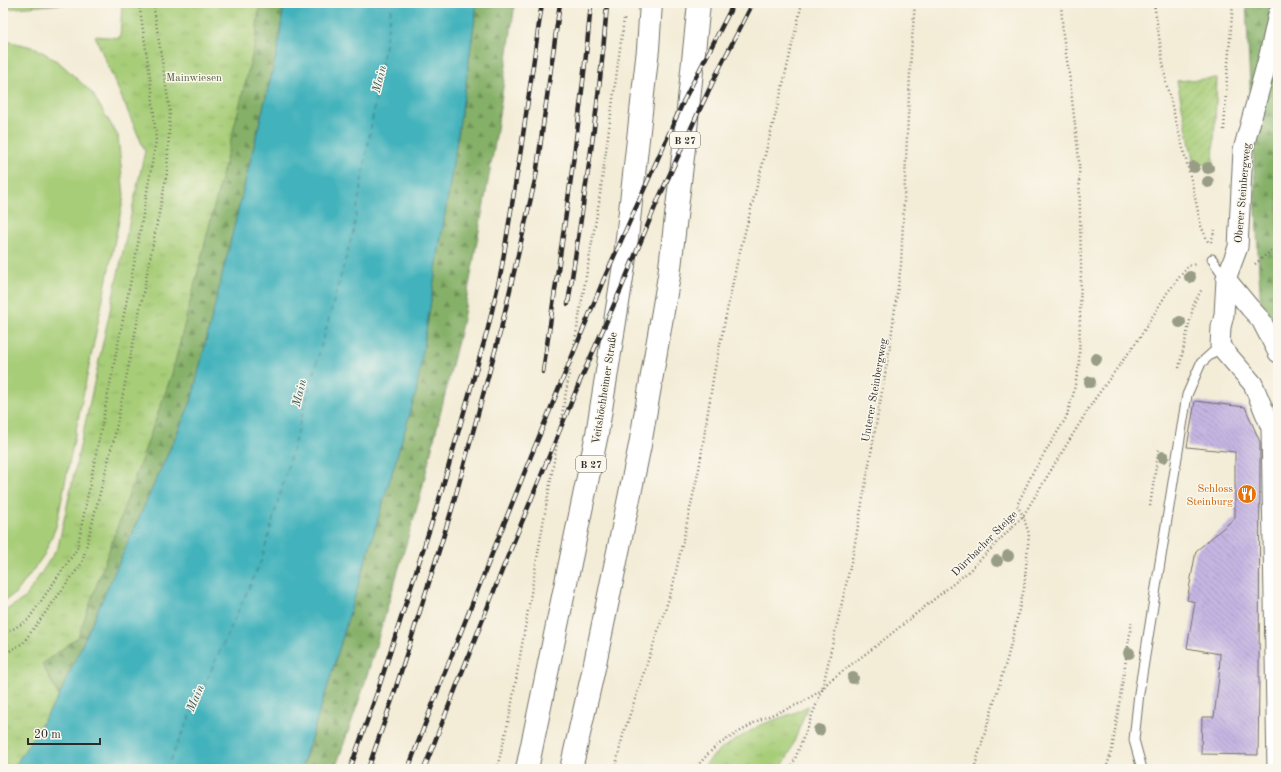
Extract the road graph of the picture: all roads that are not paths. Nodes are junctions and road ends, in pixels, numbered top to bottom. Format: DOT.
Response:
graph roads {
  1 [pos="652,3"];
  2 [pos="699,3"];
  3 [pos="1278,14"];
  4 [pos="1212,259"];
  5 [pos="1226,279"];
  6 [pos="1220,346"];
  7 [pos="1278,353"];
  8 [pos="576,744"];
  9 [pos="527,769"];
  10 [pos="567,769"];
  11 [pos="571,769"];
  12 [pos="1142,769"];
  13 [pos="1277,769"];
  1 -- 9 [label="highway, Veitshöchheimer Straße / B 27"];
  2 -- 8 [label="highway, B 27"];
  3 -- 5 [label="street, Oberer Steinbergweg"];
  4 -- 5 [label="lane"];
  5 -- 6 [label="street, Oberer Steinbergweg"];
  5 -- 7 [label="street"];
  6 -- 12 [label="lane"];
  6 -- 13 [label="street"];
  8 -- 10 [label="highway"];
  8 -- 11 [label="highway, B 27"];
}
